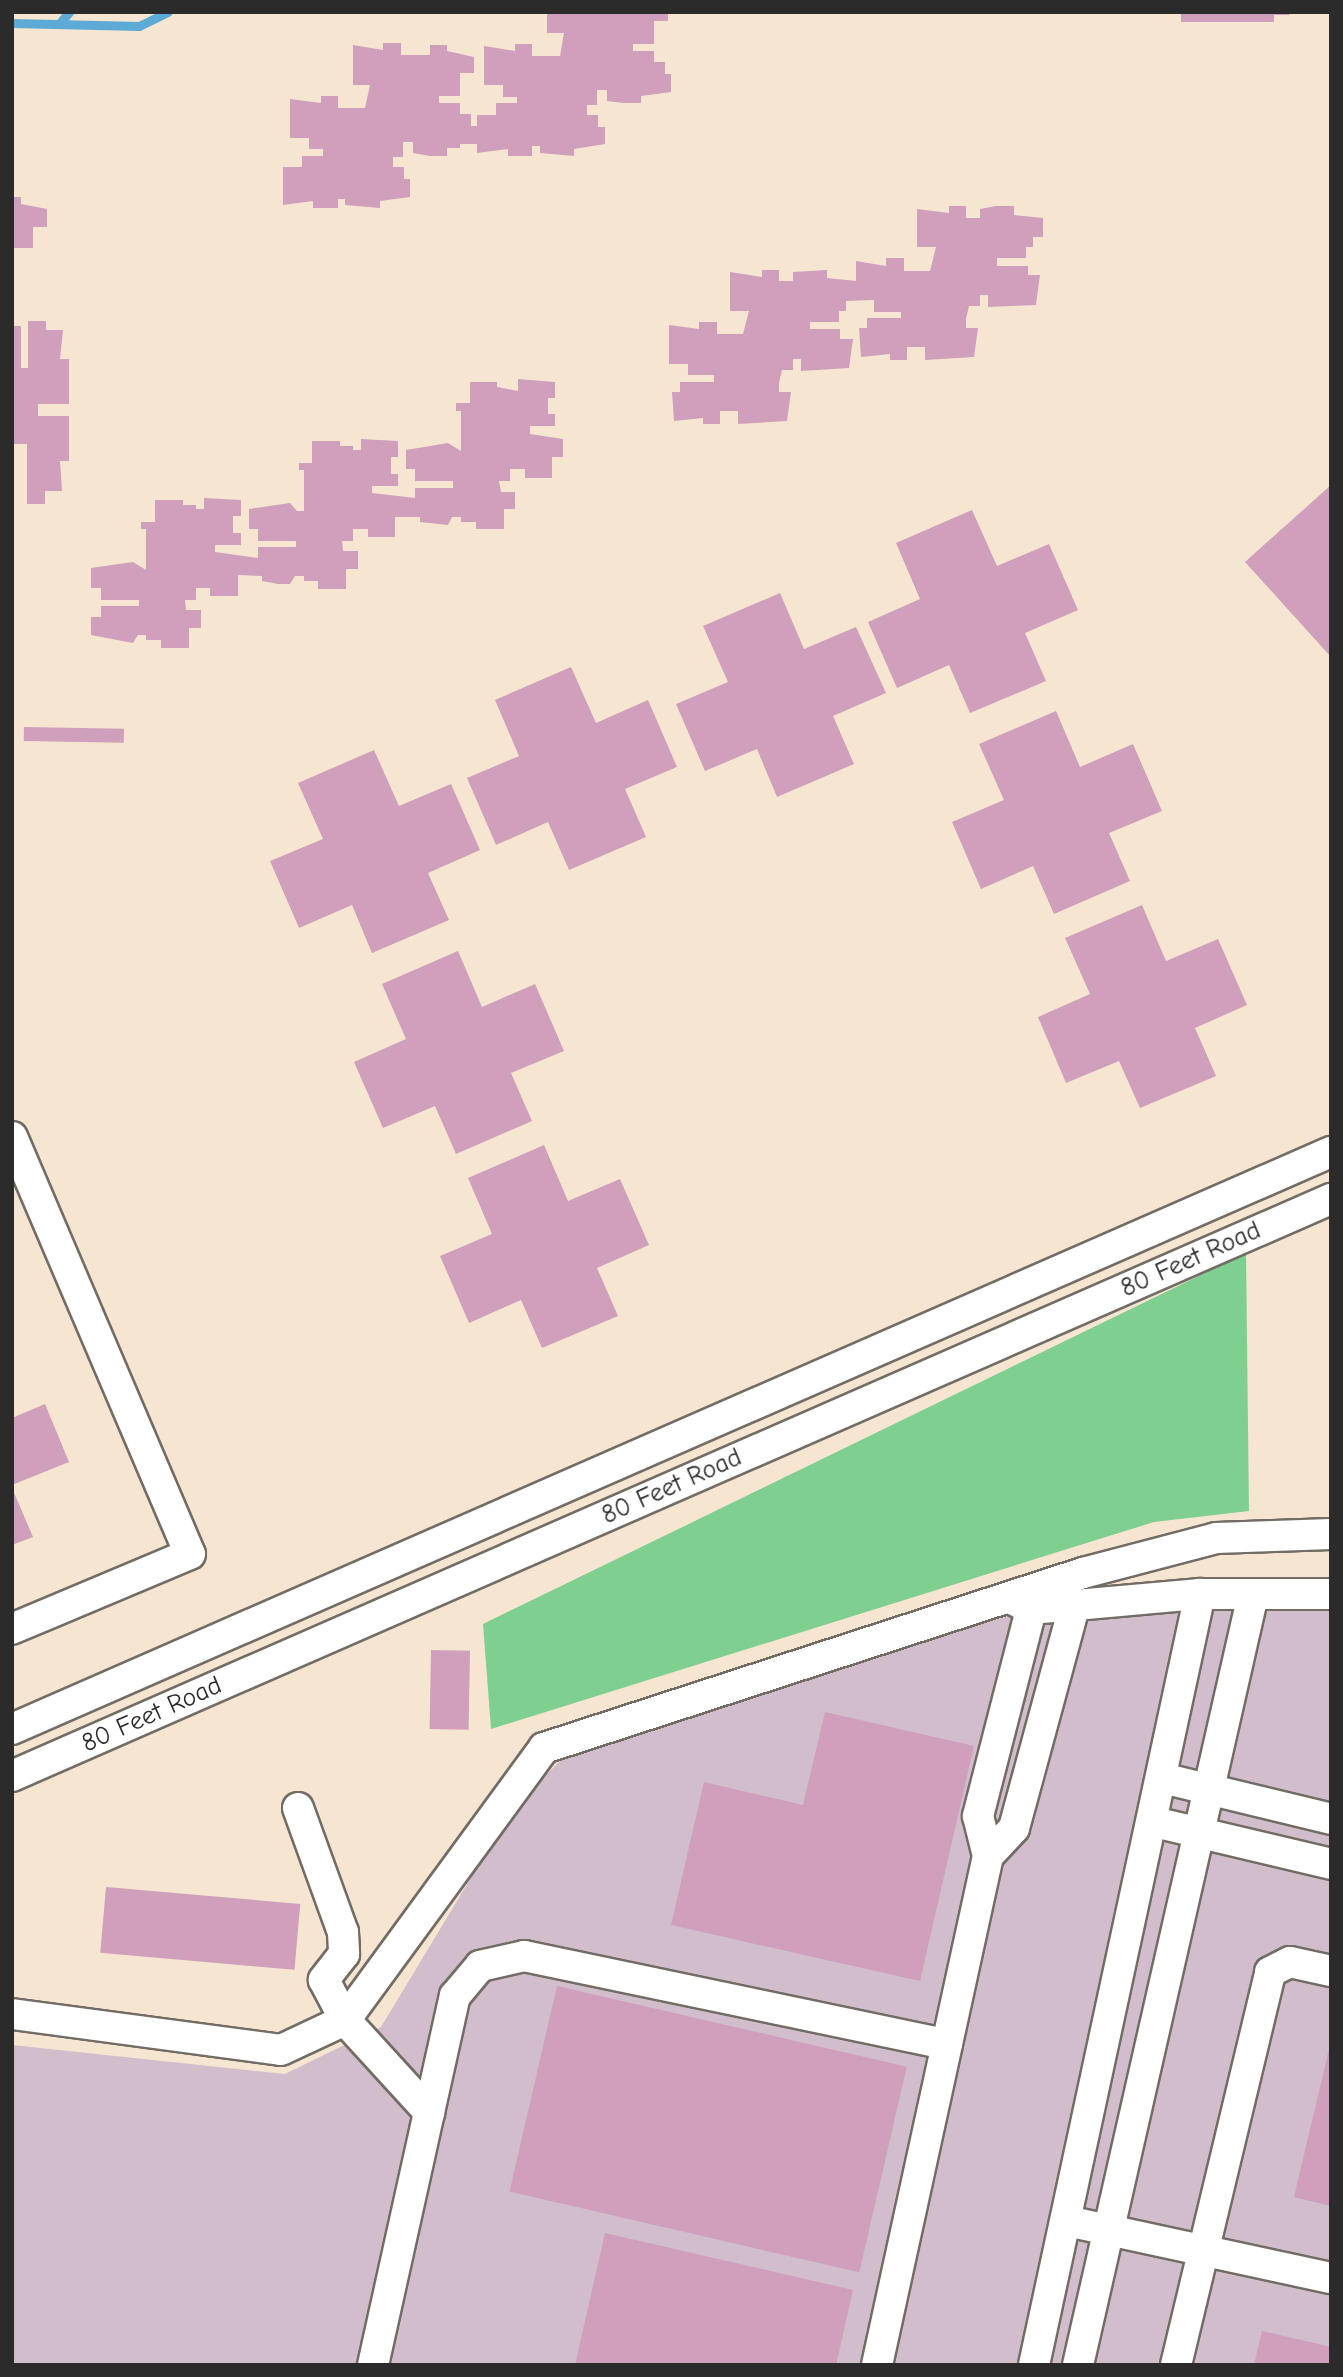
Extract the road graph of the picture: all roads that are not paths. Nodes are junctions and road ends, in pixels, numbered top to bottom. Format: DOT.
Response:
graph roads {
  1 [pos="12,1137"];
  2 [pos="1331,1152"];
  3 [pos="1331,1199"];
  4 [pos="1331,1534"];
  5 [pos="1200,1594"];
  6 [pos="1331,1594"];
  7 [pos="1253,1595"];
  8 [pos="1021,1604"];
  9 [pos="1074,1606"];
  10 [pos="12,1629"];
  11 [pos="12,1729"];
  12 [pos="12,1776"];
  13 [pos="1162,1778"];
  14 [pos="1209,1790"];
  15 [pos="298,1808"];
  16 [pos="1331,1819"];
  17 [pos="1154,1822"];
  18 [pos="1199,1834"];
  19 [pos="988,1856"];
  20 [pos="1331,1864"];
  21 [pos="1331,1971"];
  22 [pos="12,2014"];
  23 [pos="345,2020"];
  24 [pos="947,2044"];
  25 [pos="429,2112"];
  26 [pos="1067,2221"];
  27 [pos="1109,2232"];
  28 [pos="1203,2248"];
  29 [pos="1331,2277"];
  30 [pos="373,2365"];
  31 [pos="877,2365"];
  32 [pos="1034,2365"];
  33 [pos="1078,2365"];
  34 [pos="1176,2365"];
  1 -- 10 [label="street"];
  2 -- 11 [label="street, 80 Feet Road"];
  3 -- 12 [label="street, 80 Feet Road"];
  4 -- 8 [label="street"];
  5 -- 7 [label="street"];
  5 -- 9 [label="street"];
  5 -- 13 [label="street"];
  6 -- 7 [label="street"];
  7 -- 14 [label="street"];
  8 -- 9 [label="street"];
  8 -- 19 [label="street"];
  8 -- 23 [label="street"];
  9 -- 19 [label="street"];
  13 -- 14 [label="street"];
  13 -- 17 [label="street"];
  14 -- 16 [label="street"];
  14 -- 18 [label="street"];
  15 -- 23 [label="street"];
  17 -- 18 [label="street"];
  17 -- 26 [label="street"];
  18 -- 20 [label="street"];
  18 -- 27 [label="street"];
  19 -- 24 [label="street"];
  21 -- 28 [label="street"];
  22 -- 23 [label="street"];
  23 -- 25 [label="street"];
  24 -- 25 [label="street"];
  24 -- 31 [label="street"];
  25 -- 30 [label="street"];
  26 -- 27 [label="street"];
  26 -- 32 [label="street"];
  27 -- 28 [label="street"];
  27 -- 33 [label="street"];
  28 -- 29 [label="street"];
  28 -- 34 [label="street"];
}
